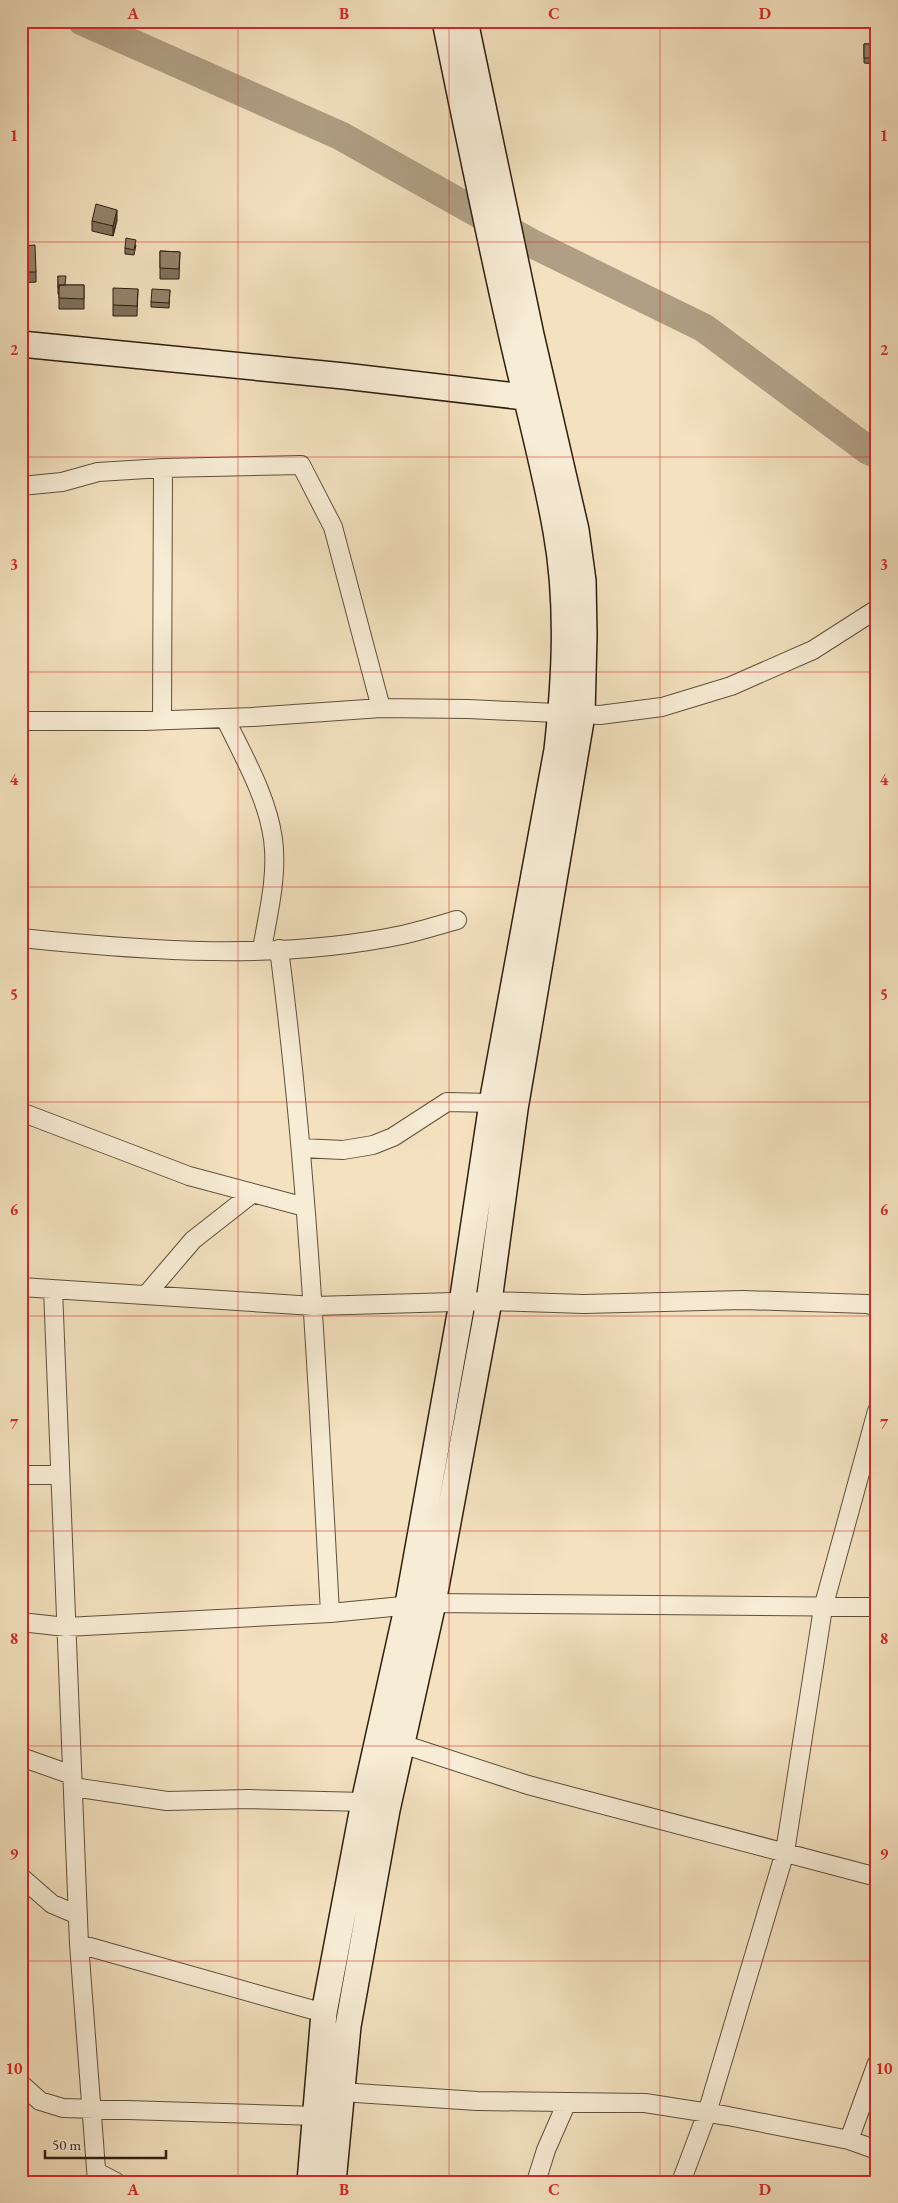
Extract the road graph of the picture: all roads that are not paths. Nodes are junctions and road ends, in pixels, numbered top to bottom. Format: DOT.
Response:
graph roads {
  1 [pos="445,21"];
  2 [pos="466,21"];
  3 [pos="520,332"];
  4 [pos="21,344"];
  5 [pos="537,399"];
  6 [pos="163,468"];
  7 [pos="21,486"];
  8 [pos="877,610"];
  9 [pos="381,708"];
  10 [pos="572,714"];
  11 [pos="225,718"];
  12 [pos="162,720"];
  13 [pos="21,721"];
  14 [pos="457,920"];
  15 [pos="21,938"];
  16 [pos="271,949"];
  17 [pos="492,1103"];
  18 [pos="21,1112"];
  19 [pos="301,1148"];
  20 [pos="253,1193"];
  21 [pos="306,1207"];
  22 [pos="21,1287"];
  23 [pos="53,1289"];
  24 [pos="146,1295"];
  25 [pos="489,1301"];
  26 [pos="462,1303"];
  27 [pos="314,1306"];
  28 [pos="877,1306"];
  29 [pos="877,1411"];
  30 [pos="21,1475"];
  31 [pos="60,1476"];
  32 [pos="434,1603"];
  33 [pos="408,1604"];
  34 [pos="877,1607"];
  35 [pos="823,1608"];
  36 [pos="330,1613"];
  37 [pos="21,1622"];
  38 [pos="66,1627"];
  39 [pos="402,1744"];
  40 [pos="21,1757"];
  41 [pos="72,1781"];
  42 [pos="364,1802"];
  43 [pos="784,1852"];
  44 [pos="877,1877"];
  45 [pos="21,1878"];
  46 [pos="78,1915"];
  47 [pos="79,1944"];
  48 [pos="324,2013"];
  49 [pos="877,2063"];
  50 [pos="21,2084"];
  51 [pos="341,2092"];
  52 [pos="567,2102"];
  53 [pos="92,2108"];
  54 [pos="707,2113"];
  55 [pos="316,2116"];
  56 [pos="849,2140"];
  57 [pos="877,2150"];
  58 [pos="97,2177"];
  59 [pos="116,2182"];
  60 [pos="310,2182"];
  61 [pos="333,2182"];
  62 [pos="536,2182"];
  63 [pos="681,2182"];
  1 -- 3 [label="main road"];
  2 -- 3 [label="main road"];
  3 -- 5 [label="main road"];
  4 -- 5 [label="main road"];
  5 -- 10 [label="main road"];
  6 -- 7 [label="street"];
  6 -- 9 [label="street"];
  6 -- 12 [label="street"];
  8 -- 10 [label="street"];
  9 -- 10 [label="street"];
  9 -- 11 [label="street"];
  10 -- 17 [label="main road"];
  10 -- 25 [label="main road"];
  11 -- 12 [label="street"];
  11 -- 16 [label="street"];
  12 -- 13 [label="street"];
  14 -- 16 [label="street"];
  15 -- 16 [label="street"];
  16 -- 19 [label="street"];
  17 -- 19 [label="street"];
  17 -- 26 [label="main road"];
  18 -- 20 [label="street"];
  19 -- 21 [label="street"];
  20 -- 21 [label="street"];
  20 -- 24 [label="street"];
  21 -- 27 [label="street"];
  22 -- 23 [label="street"];
  23 -- 24 [label="street"];
  23 -- 31 [label="street"];
  24 -- 27 [label="street"];
  25 -- 26 [label="street"];
  25 -- 28 [label="street"];
  25 -- 32 [label="main road"];
  26 -- 27 [label="street"];
  26 -- 33 [label="main road"];
  27 -- 36 [label="street"];
  29 -- 35 [label="street"];
  30 -- 31 [label="street"];
  31 -- 38 [label="street"];
  32 -- 33 [label="street"];
  32 -- 35 [label="street"];
  32 -- 39 [label="main road"];
  33 -- 36 [label="street"];
  33 -- 42 [label="main road"];
  34 -- 35 [label="street"];
  35 -- 43 [label="street"];
  36 -- 38 [label="street"];
  37 -- 38 [label="street"];
  38 -- 41 [label="street"];
  39 -- 43 [label="street"];
  39 -- 51 [label="main road"];
  40 -- 41 [label="street"];
  41 -- 42 [label="street"];
  41 -- 46 [label="street"];
  42 -- 48 [label="main road"];
  43 -- 44 [label="street"];
  43 -- 54 [label="street"];
  45 -- 46 [label="street"];
  46 -- 47 [label="street"];
  47 -- 48 [label="street"];
  47 -- 53 [label="street"];
  48 -- 55 [label="main road"];
  49 -- 56 [label="street"];
  50 -- 53 [label="street"];
  51 -- 52 [label="street"];
  51 -- 61 [label="main road"];
  52 -- 54 [label="street"];
  52 -- 62 [label="street"];
  53 -- 55 [label="street"];
  53 -- 58 [label="street"];
  54 -- 56 [label="street"];
  54 -- 63 [label="street"];
  55 -- 60 [label="main road"];
  56 -- 57 [label="street"];
  58 -- 59 [label="street"];
}
